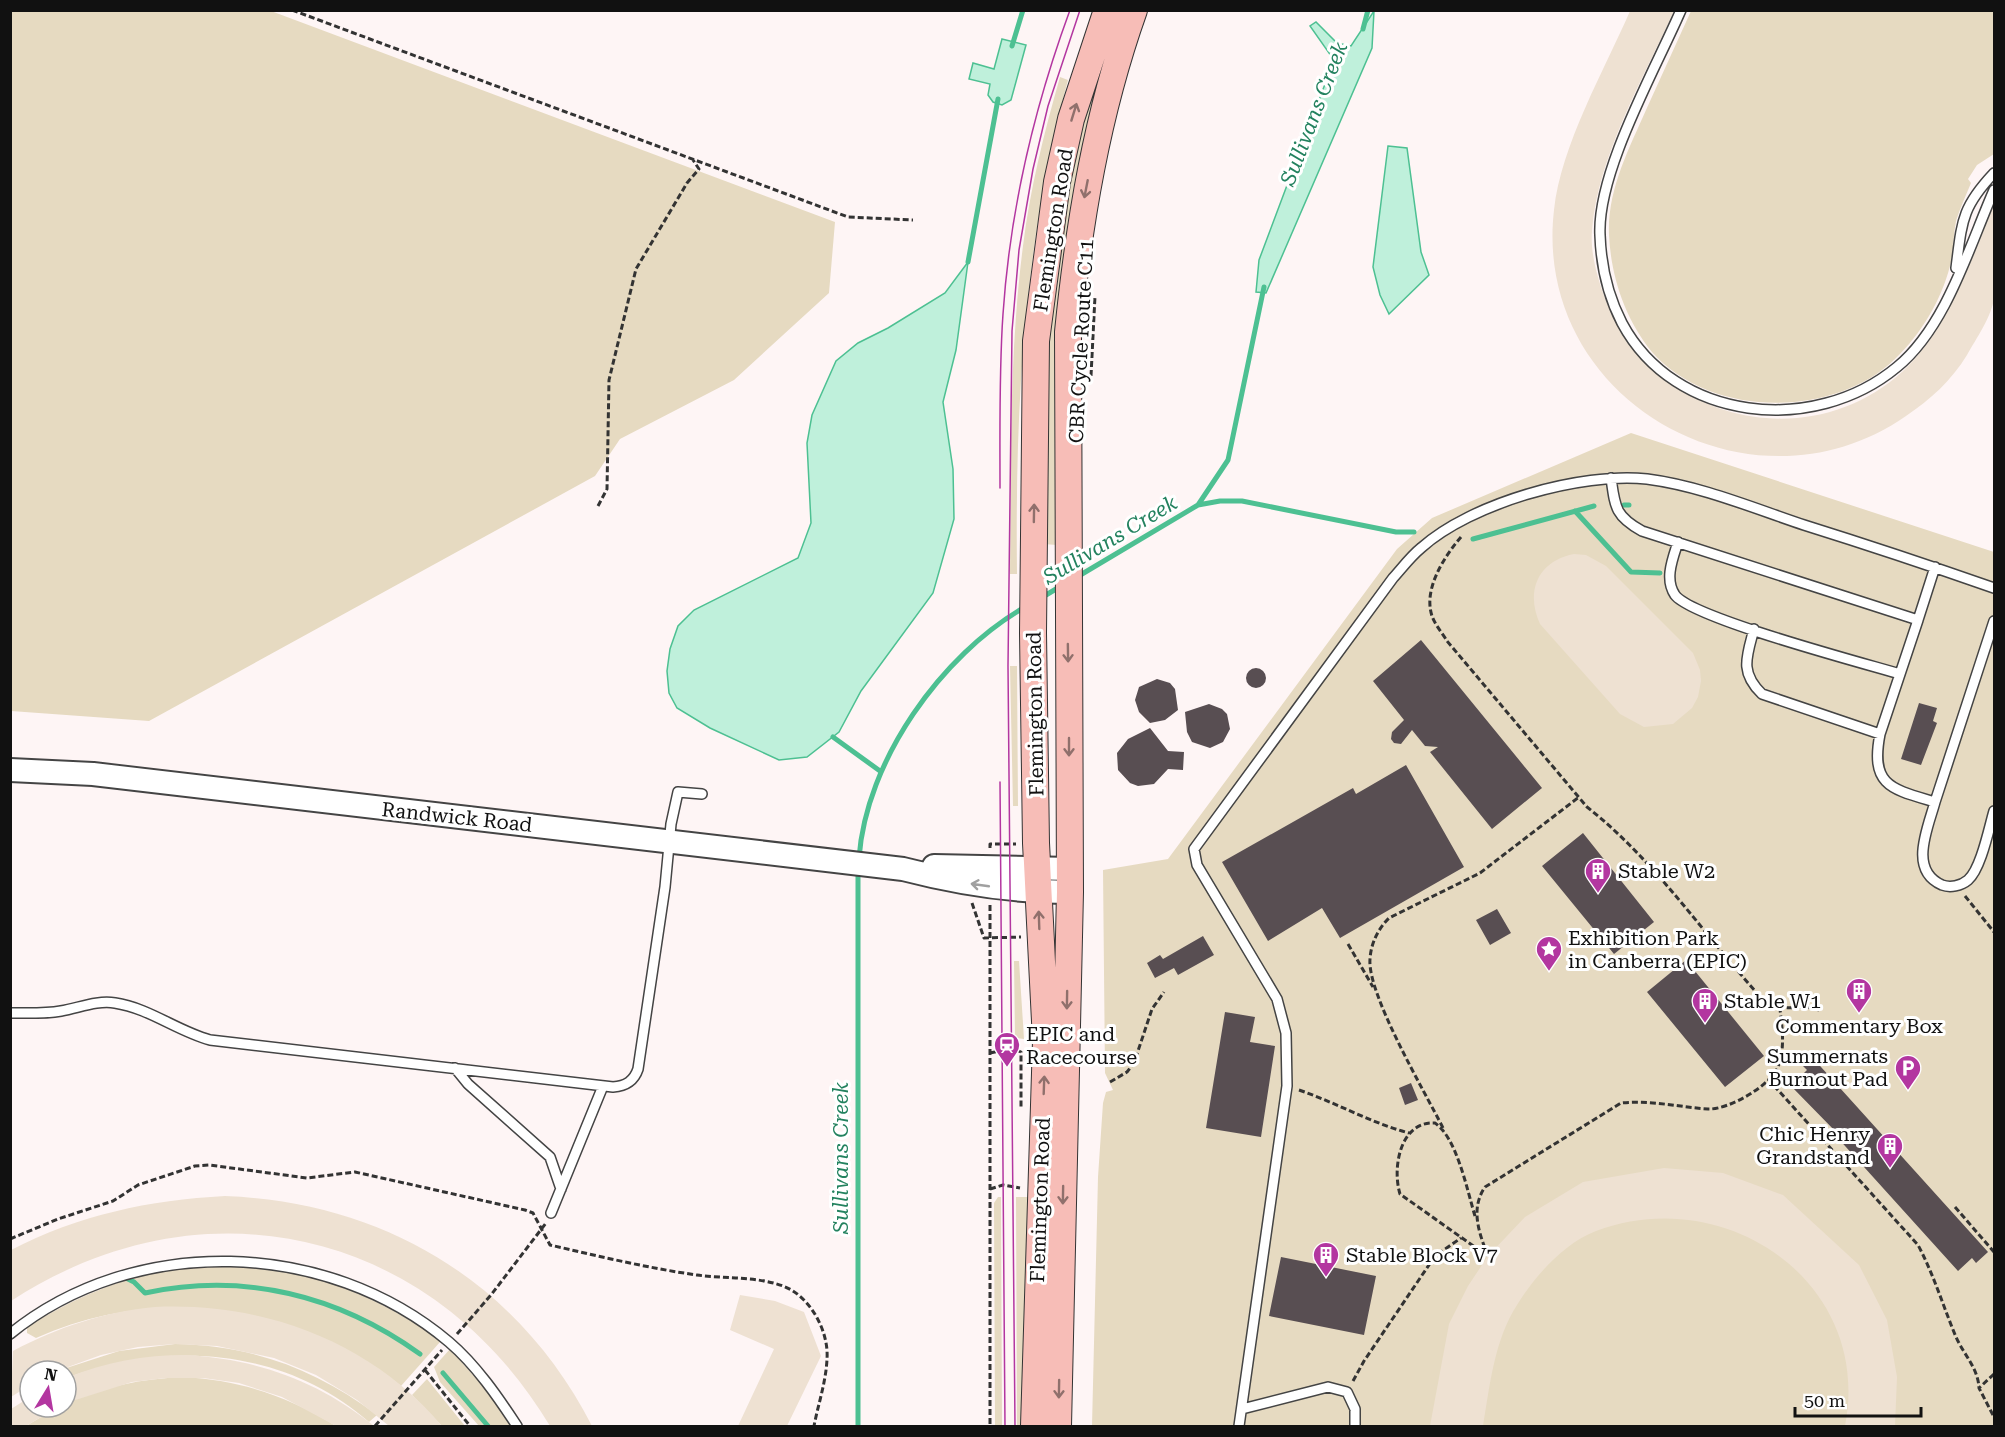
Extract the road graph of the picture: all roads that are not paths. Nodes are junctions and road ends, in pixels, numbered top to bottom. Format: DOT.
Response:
graph roads {
  1 [pos="1107,10"];
  2 [pos="1134,10"];
  3 [pos="1681,10"];
  4 [pos="1995,173"];
  5 [pos="1995,190"];
  6 [pos="1955,279"];
  7 [pos="1611,478"];
  8 [pos="1678,542"];
  9 [pos="1935,567"];
  10 [pos="1995,588"];
  11 [pos="1918,620"];
  12 [pos="1995,621"];
  13 [pos="1754,629"];
  14 [pos="1991,646"];
  15 [pos="1900,675"];
  16 [pos="1880,734"];
  17 [pos="10,770"];
  18 [pos="702,794"];
  19 [pos="1935,802"];
  20 [pos="1995,811"];
  21 [pos="669,841"];
  22 [pos="1037,881"];
  23 [pos="1070,881"];
  24 [pos="10,1013"];
  25 [pos="455,1068"];
  26 [pos="603,1086"];
  27 [pos="561,1189"];
  28 [pos="551,1213"];
  29 [pos="1048,1324"];
  30 [pos="10,1334"];
  31 [pos="1242,1409"];
  32 [pos="517,1426"];
  33 [pos="1034,1426"];
  34 [pos="1058,1426"];
  35 [pos="1239,1426"];
  36 [pos="1355,1426"];
  22 -- 1 [label="main road, Flemington Road, one-way"];
  2 -- 23 [label="main road, Flemington Road, one-way"];
  3 -- 6 [label="lane"];
  4 -- 6 [label="lane"];
  5 -- 6 [label="lane"];
  7 -- 8 [label="lane"];
  7 -- 9 [label="lane"];
  7 -- 31 [label="lane"];
  8 -- 11 [label="lane"];
  8 -- 13 [label="lane"];
  9 -- 10 [label="lane"];
  9 -- 11 [label="lane"];
  11 -- 15 [label="lane"];
  12 -- 14 [label="lane"];
  13 -- 15 [label="lane"];
  13 -- 16 [label="lane"];
  14 -- 19 [label="lane"];
  15 -- 16 [label="lane"];
  16 -- 19 [label="lane"];
  17 -- 21 [label="street, Randwick Road"];
  18 -- 21 [label="lane"];
  19 -- 20 [label="lane"];
  21 -- 22 [label="street, Randwick Road"];
  21 -- 26 [label="lane"];
  22 -- 23 [label="street, Randwick Road"];
  29 -- 22 [label="main road, Flemington Road, one-way"];
  23 -- 29 [label="main road, Flemington Road, one-way"];
  24 -- 25 [label="lane"];
  25 -- 26 [label="lane"];
  25 -- 27 [label="lane"];
  26 -- 27 [label="lane"];
  27 -- 28 [label="lane"];
  29 -- 33 [label="main road, Flemington Road"];
  29 -- 34 [label="main road, Flemington Road, one-way"];
  30 -- 32 [label="lane"];
  31 -- 35 [label="lane"];
  31 -- 36 [label="lane"];
}
